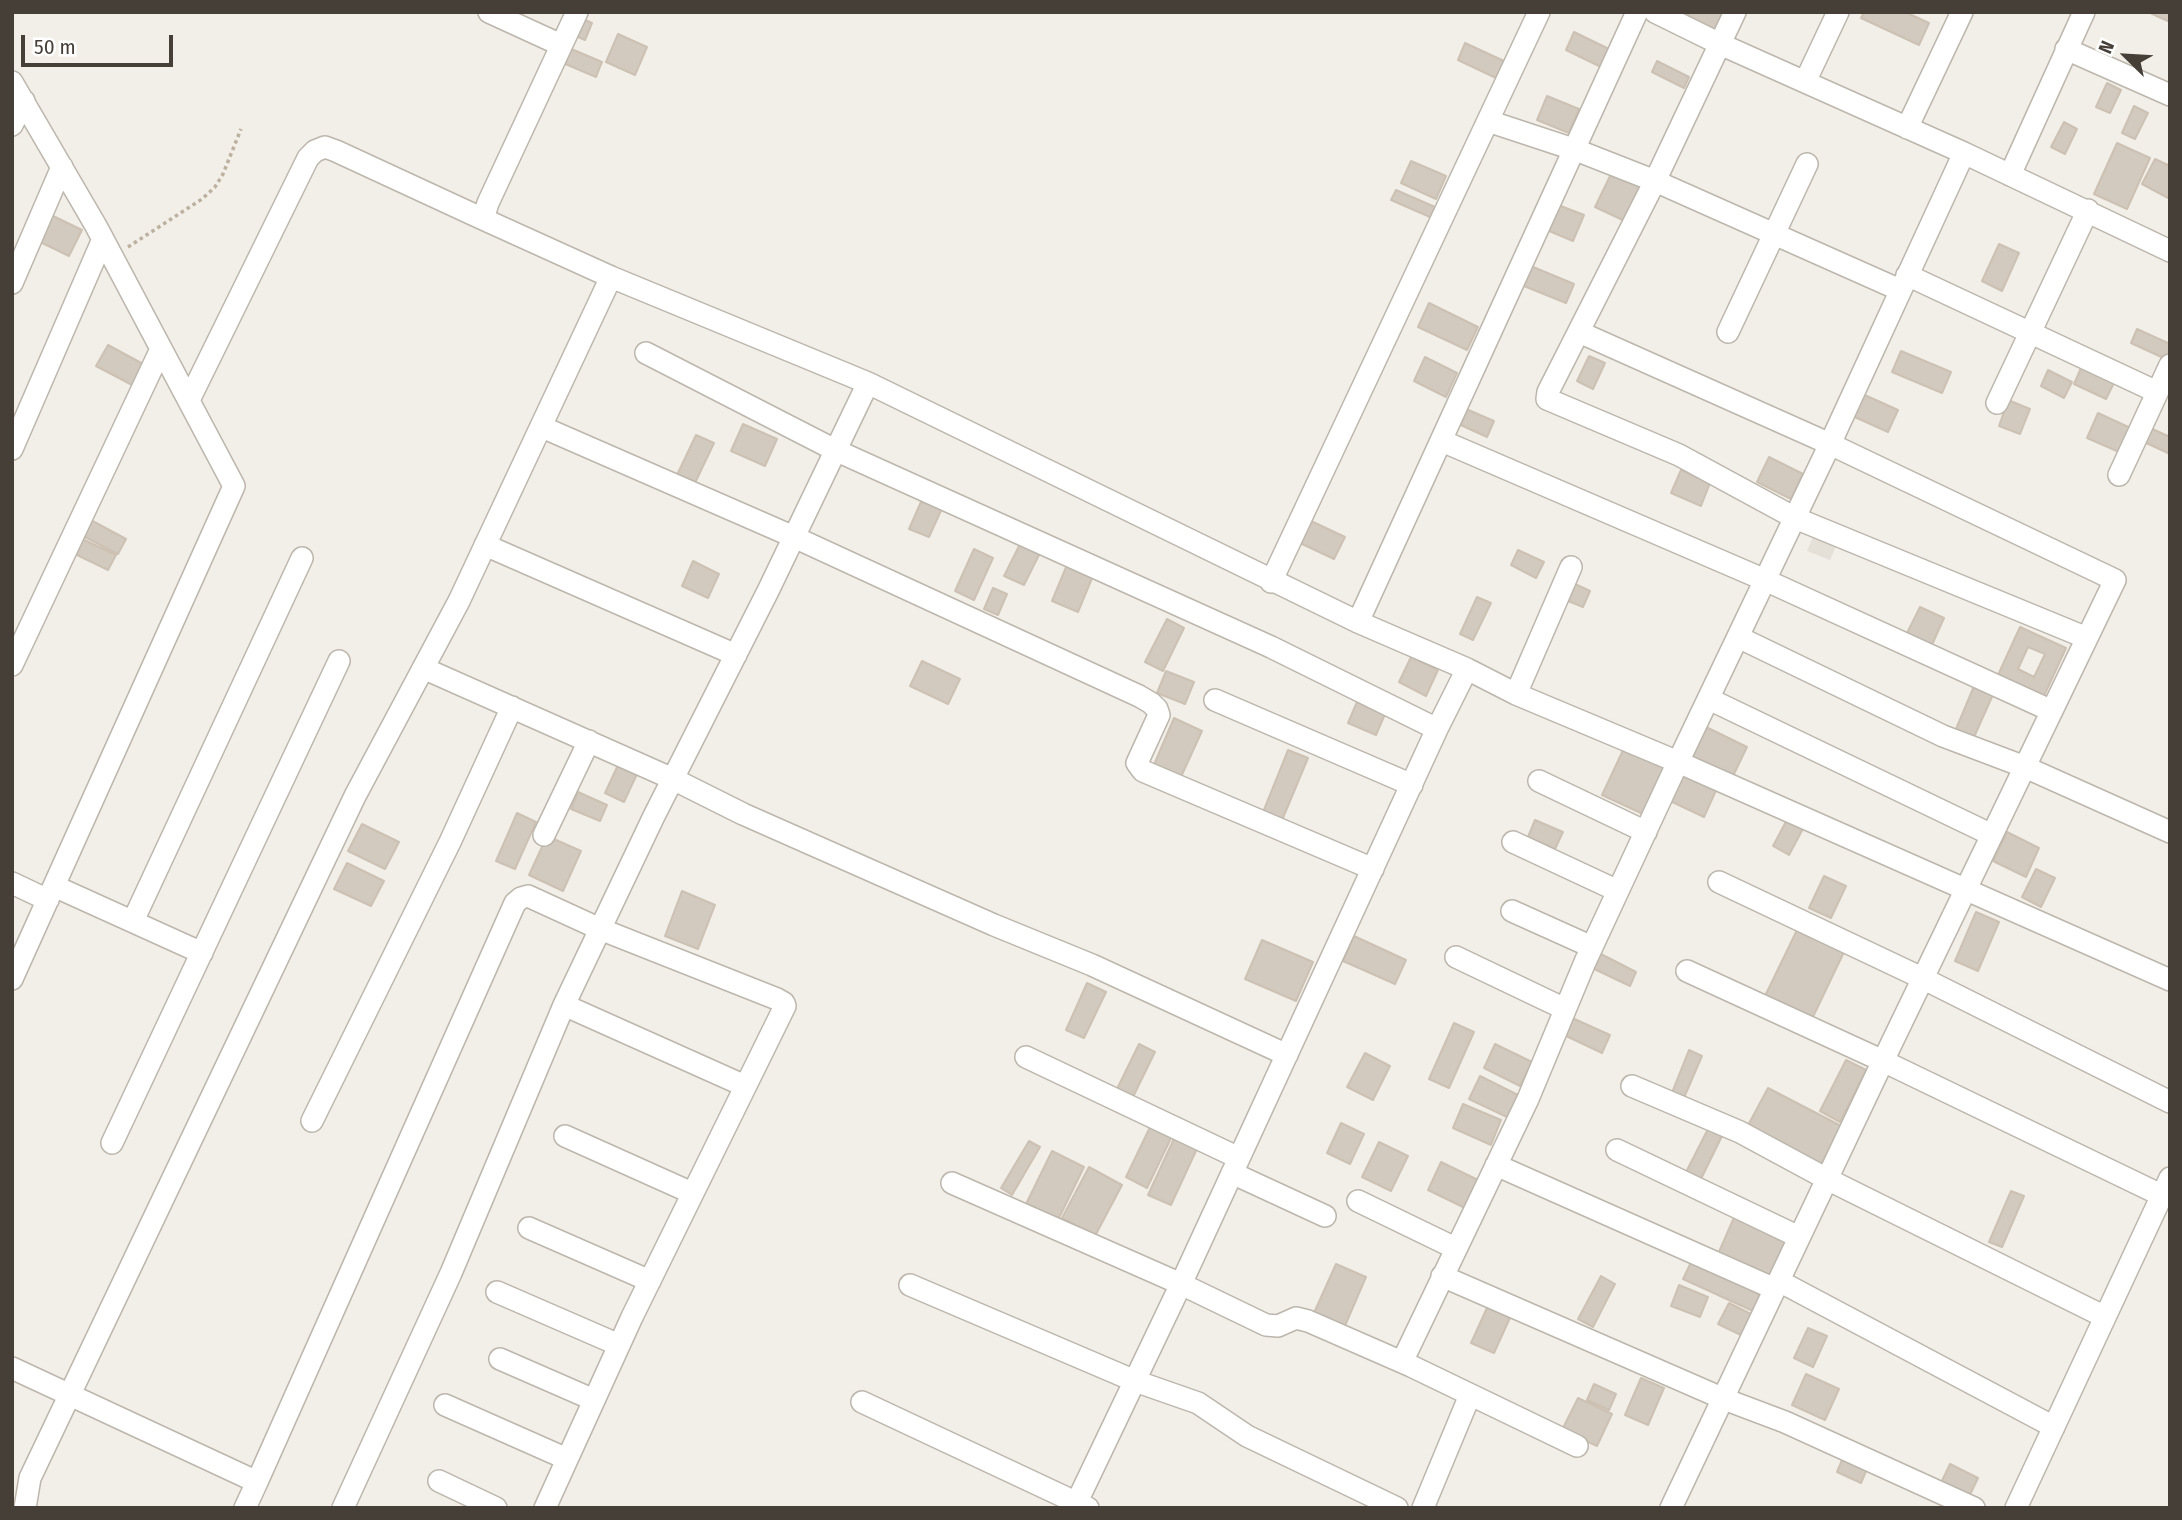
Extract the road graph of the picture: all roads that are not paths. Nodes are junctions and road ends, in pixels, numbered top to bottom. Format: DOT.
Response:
graph roads {
  1 [pos="489,12"];
  2 [pos="577,12"];
  3 [pos="1539,12"];
  4 [pos="1637,12"];
  5 [pos="1655,12"];
  6 [pos="1735,12"];
  7 [pos="1838,12"];
  8 [pos="1962,12"];
  9 [pos="2084,12"];
  10 [pos="1720,44"];
  11 [pos="561,45"];
  12 [pos="2066,49"];
  13 [pos="12,82"];
  14 [pos="1805,82"];
  15 [pos="2170,95"];
  16 [pos="24,101"];
  17 [pos="1488,121"];
  18 [pos="12,125"];
  19 [pos="1907,128"];
  20 [pos="1576,150"];
  21 [pos="1964,153"];
  22 [pos="1807,164"];
  23 [pos="62,167"];
  24 [pos="2010,175"];
  25 [pos="1655,181"];
  26 [pos="2088,211"];
  27 [pos="483,219"];
  28 [pos="1773,234"];
  29 [pos="108,248"];
  30 [pos="2170,251"];
  31 [pos="611,277"];
  32 [pos="1904,283"];
  33 [pos="12,284"];
  34 [pos="1579,332"];
  35 [pos="1728,332"];
  36 [pos="2031,333"];
  37 [pos="161,349"];
  38 [pos="646,353"];
  39 [pos="2170,365"];
  40 [pos="867,383"];
  41 [pos="2157,391"];
  42 [pos="189,400"];
  43 [pos="1997,403"];
  44 [pos="542,427"];
  45 [pos="1442,441"];
  46 [pos="1830,444"];
  47 [pos="12,449"];
  48 [pos="835,450"];
  49 [pos="2119,475"];
  50 [pos="1795,518"];
  51 [pos="794,537"];
  52 [pos="485,545"];
  53 [pos="302,558"];
  54 [pos="1571,567"];
  55 [pos="1765,580"];
  56 [pos="1272,582"];
  57 [pos="1358,622"];
  58 [pos="1738,637"];
  59 [pos="2087,638"];
  60 [pos="736,655"];
  61 [pos="340,661"];
  62 [pos="12,665"];
  63 [pos="423,668"];
  64 [pos="1467,669"];
  65 [pos="1516,694"];
  66 [pos="1709,699"];
  67 [pos="1215,700"];
  68 [pos="512,707"];
  69 [pos="2052,711"];
  70 [pos="1437,729"];
  71 [pos="589,741"];
  72 [pos="1678,762"];
  73 [pos="2025,767"];
  74 [pos="673,779"];
  75 [pos="1539,781"];
  76 [pos="1412,785"];
  77 [pos="1646,832"];
  78 [pos="2170,832"];
  79 [pos="544,835"];
  80 [pos="1992,835"];
  81 [pos="1513,842"];
  82 [pos="1373,869"];
  83 [pos="1719,882"];
  84 [pos="12,883"];
  85 [pos="1966,889"];
  86 [pos="1618,891"];
  87 [pos="51,893"];
  88 [pos="1512,911"];
  89 [pos="133,921"];
  90 [pos="600,929"];
  91 [pos="1592,947"];
  92 [pos="202,953"];
  93 [pos="1456,957"];
  94 [pos="1687,971"];
  95 [pos="1922,978"];
  96 [pos="12,979"];
  97 [pos="2170,980"];
  98 [pos="564,1005"];
  99 [pos="1566,1009"];
  100 [pos="1287,1055"];
  101 [pos="1026,1057"];
  102 [pos="1883,1061"];
  103 [pos="745,1086"];
  104 [pos="1632,1086"];
  105 [pos="2170,1102"];
  106 [pos="312,1121"];
  107 [pos="565,1136"];
  108 [pos="112,1143"];
  109 [pos="1617,1150"];
  110 [pos="1236,1165"];
  111 [pos="1496,1165"];
  112 [pos="1827,1179"];
  113 [pos="952,1183"];
  114 [pos="2166,1186"];
  115 [pos="692,1194"];
  116 [pos="1358,1201"];
  117 [pos="1325,1216"];
  118 [pos="529,1228"];
  119 [pos="1800,1237"];
  120 [pos="1455,1248"];
  121 [pos="1442,1276"];
  122 [pos="650,1281"];
  123 [pos="1181,1284"];
  124 [pos="910,1285"];
  125 [pos="1777,1285"];
  126 [pos="496,1292"];
  127 [pos="2105,1317"];
  128 [pos="619,1345"];
  129 [pos="500,1359"];
  130 [pos="1402,1362"];
  131 [pos="12,1368"];
  132 [pos="1135,1381"];
  133 [pos="70,1394"];
  134 [pos="1471,1395"];
  135 [pos="1724,1399"];
  136 [pos="594,1400"];
  137 [pos="862,1402"];
  138 [pos="445,1405"];
  139 [pos="2054,1427"];
  140 [pos="1577,1446"];
  141 [pos="567,1459"];
  142 [pos="439,1481"];
  143 [pos="257,1482"];
  144 [pos="1080,1506"];
  145 [pos="25,1508"];
  146 [pos="245,1508"];
  147 [pos="343,1508"];
  148 [pos="496,1508"];
  149 [pos="544,1508"];
  150 [pos="1397,1508"];
  151 [pos="1423,1508"];
  152 [pos="1671,1508"];
  153 [pos="1975,1508"];
  154 [pos="2016,1508"];
  1 -- 11 [label="street"];
  2 -- 11 [label="street"];
  3 -- 17 [label="street"];
  4 -- 20 [label="street"];
  5 -- 10 [label="street"];
  6 -- 10 [label="street"];
  7 -- 14 [label="street"];
  8 -- 19 [label="street"];
  9 -- 12 [label="street"];
  10 -- 14 [label="street"];
  10 -- 25 [label="street"];
  11 -- 27 [label="street"];
  12 -- 15 [label="street"];
  12 -- 24 [label="street"];
  13 -- 16 [label="street"];
  14 -- 19 [label="street"];
  16 -- 18 [label="street"];
  16 -- 23 [label="street"];
  17 -- 20 [label="street"];
  17 -- 56 [label="street"];
  19 -- 21 [label="street"];
  20 -- 25 [label="street"];
  20 -- 45 [label="street"];
  21 -- 24 [label="street"];
  21 -- 32 [label="street"];
  22 -- 28 [label="street"];
  23 -- 29 [label="street"];
  23 -- 33 [label="street"];
  24 -- 26 [label="street"];
  25 -- 28 [label="street"];
  25 -- 34 [label="street"];
  26 -- 30 [label="street"];
  26 -- 36 [label="street"];
  27 -- 31 [label="street"];
  27 -- 42 [label="street"];
  28 -- 32 [label="street"];
  28 -- 35 [label="street"];
  29 -- 37 [label="street"];
  29 -- 47 [label="street"];
  31 -- 40 [label="street"];
  31 -- 44 [label="street"];
  32 -- 36 [label="street"];
  32 -- 46 [label="street"];
  34 -- 46 [label="street"];
  34 -- 50 [label="street"];
  36 -- 41 [label="street"];
  36 -- 43 [label="street"];
  37 -- 42 [label="street"];
  37 -- 62 [label="street"];
  38 -- 48 [label="street"];
  39 -- 41 [label="street"];
  40 -- 48 [label="street"];
  40 -- 56 [label="street"];
  41 -- 49 [label="street"];
  42 -- 87 [label="street"];
  44 -- 51 [label="street"];
  44 -- 52 [label="street"];
  45 -- 55 [label="street"];
  45 -- 57 [label="street"];
  46 -- 50 [label="street"];
  46 -- 59 [label="street"];
  48 -- 51 [label="street"];
  48 -- 70 [label="street"];
  50 -- 55 [label="street"];
  50 -- 59 [label="street"];
  51 -- 60 [label="street"];
  51 -- 82 [label="street"];
  52 -- 60 [label="street"];
  52 -- 63 [label="street"];
  53 -- 89 [label="street"];
  54 -- 65 [label="street"];
  55 -- 58 [label="street"];
  55 -- 69 [label="street"];
  56 -- 57 [label="street"];
  57 -- 64 [label="street"];
  58 -- 66 [label="street"];
  58 -- 73 [label="street"];
  59 -- 69 [label="street"];
  60 -- 74 [label="street"];
  61 -- 92 [label="street"];
  63 -- 68 [label="street"];
  63 -- 133 [label="street"];
  64 -- 65 [label="street"];
  64 -- 70 [label="street"];
  65 -- 72 [label="street"];
  66 -- 72 [label="street"];
  66 -- 80 [label="street"];
  67 -- 76 [label="street"];
  68 -- 71 [label="street"];
  68 -- 106 [label="street"];
  69 -- 73 [label="street"];
  70 -- 76 [label="street"];
  71 -- 74 [label="street"];
  71 -- 79 [label="street"];
  72 -- 77 [label="street"];
  72 -- 85 [label="street"];
  73 -- 78 [label="street"];
  73 -- 80 [label="street"];
  74 -- 90 [label="street"];
  74 -- 100 [label="street"];
  75 -- 77 [label="street"];
  76 -- 82 [label="street"];
  77 -- 86 [label="street"];
  80 -- 85 [label="street"];
  81 -- 86 [label="street"];
  82 -- 100 [label="street"];
  83 -- 95 [label="street"];
  84 -- 87 [label="street"];
  85 -- 95 [label="street"];
  85 -- 97 [label="street"];
  86 -- 91 [label="street"];
  87 -- 89 [label="street"];
  87 -- 96 [label="street"];
  88 -- 91 [label="street"];
  89 -- 92 [label="street"];
  90 -- 98 [label="street"];
  90 -- 103 [label="street"];
  90 -- 143 [label="street"];
  91 -- 99 [label="street"];
  92 -- 108 [label="street"];
  93 -- 99 [label="street"];
  94 -- 102 [label="street"];
  95 -- 102 [label="street"];
  95 -- 105 [label="street"];
  98 -- 103 [label="street"];
  98 -- 147 [label="street"];
  99 -- 111 [label="street"];
  100 -- 110 [label="street"];
  101 -- 110 [label="street"];
  102 -- 112 [label="street"];
  102 -- 114 [label="street"];
  103 -- 115 [label="street"];
  104 -- 112 [label="street"];
  107 -- 115 [label="street"];
  109 -- 119 [label="street"];
  110 -- 117 [label="street"];
  110 -- 123 [label="street"];
  111 -- 120 [label="street"];
  111 -- 125 [label="street"];
  112 -- 119 [label="street"];
  112 -- 127 [label="street"];
  113 -- 123 [label="street"];
  114 -- 127 [label="street"];
  115 -- 122 [label="street"];
  116 -- 120 [label="street"];
  118 -- 122 [label="street"];
  119 -- 125 [label="street"];
  120 -- 121 [label="street"];
  121 -- 130 [label="street"];
  121 -- 135 [label="street"];
  122 -- 128 [label="street"];
  123 -- 130 [label="street"];
  123 -- 132 [label="street"];
  124 -- 132 [label="street"];
  125 -- 135 [label="street"];
  125 -- 139 [label="street"];
  126 -- 128 [label="street"];
  127 -- 139 [label="street"];
  128 -- 136 [label="street"];
  129 -- 136 [label="street"];
  130 -- 134 [label="street"];
  131 -- 133 [label="street"];
  132 -- 144 [label="street"];
  132 -- 150 [label="street"];
  133 -- 143 [label="street"];
  133 -- 145 [label="street"];
  134 -- 140 [label="street"];
  134 -- 151 [label="street"];
  135 -- 152 [label="street"];
  135 -- 153 [label="street"];
  136 -- 141 [label="street"];
  137 -- 144 [label="street"];
  138 -- 141 [label="street"];
  139 -- 154 [label="street"];
  141 -- 149 [label="street"];
  142 -- 148 [label="street"];
  143 -- 146 [label="street"];
}
